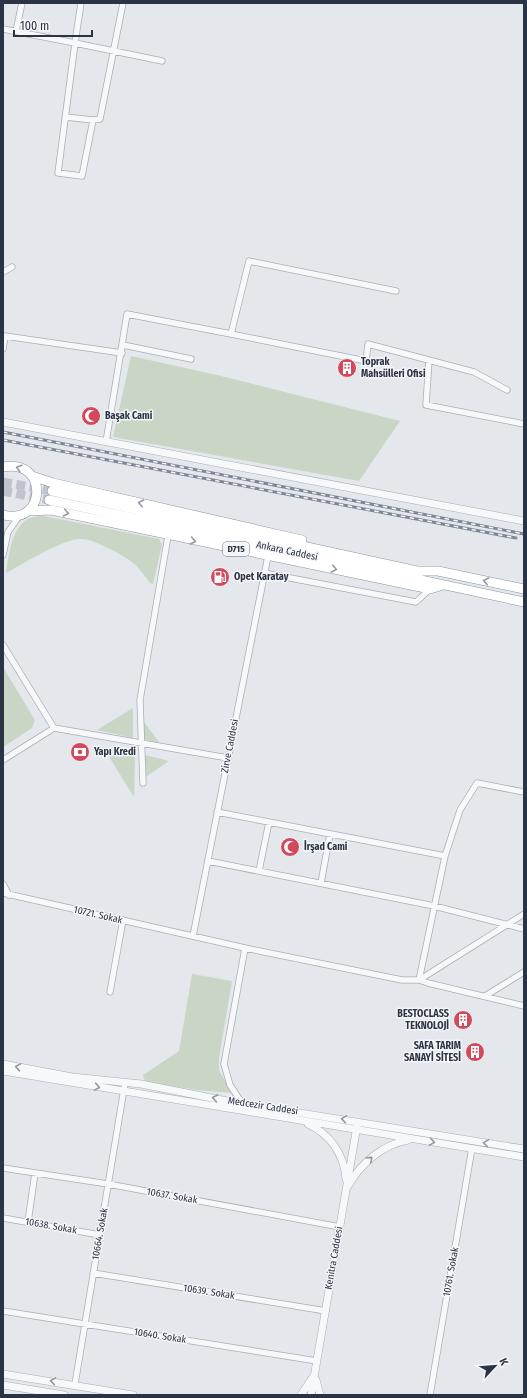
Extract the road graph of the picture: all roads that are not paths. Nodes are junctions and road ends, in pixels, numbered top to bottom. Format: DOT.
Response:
graph roads {
  1 [pos="22,3"];
  2 [pos="81,3"];
  3 [pos="123,3"];
  4 [pos="3,29"];
  5 [pos="16,31"];
  6 [pos="75,42"];
  7 [pos="114,50"];
  8 [pos="162,61"];
  9 [pos="65,116"];
  10 [pos="93,120"];
  11 [pos="12,267"];
  12 [pos="3,272"];
  13 [pos="396,291"];
  14 [pos="231,334"];
  15 [pos="123,345"];
  16 [pos="3,349"];
  17 [pos="122,352"];
  18 [pos="191,360"];
  19 [pos="429,360"];
  20 [pos="507,390"];
  21 [pos="3,422"];
  22 [pos="524,424"];
  23 [pos="106,442"];
  24 [pos="3,467"];
  25 [pos="32,476"];
  26 [pos="24,513"];
  27 [pos="3,515"];
  28 [pos="524,521"];
  29 [pos="168,536"];
  30 [pos="3,555"];
  31 [pos="268,556"];
  32 [pos="438,571"];
  33 [pos="264,573"];
  34 [pos="443,585"];
  35 [pos="430,589"];
  36 [pos="524,589"];
  37 [pos="524,602"];
  38 [pos="3,644"];
  39 [pos="54,728"];
  40 [pos="140,743"];
  41 [pos="228,758"];
  42 [pos="3,760"];
  43 [pos="143,783"];
  44 [pos="524,792"];
  45 [pos="217,812"];
  46 [pos="269,822"];
  47 [pos="330,834"];
  48 [pos="445,856"];
  49 [pos="208,861"];
  50 [pos="260,871"];
  51 [pos="3,884"];
  52 [pos="321,884"];
  53 [pos="6,894"];
  54 [pos="434,906"];
  55 [pos="524,914"];
  56 [pos="123,920"];
  57 [pos="506,924"];
  58 [pos="524,929"];
  59 [pos="193,936"];
  60 [pos="245,948"];
  61 [pos="524,972"];
  62 [pos="419,980"];
  63 [pos="110,992"];
  64 [pos="485,996"];
  65 [pos="524,1006"];
  66 [pos="3,1064"];
  67 [pos="3,1071"];
  68 [pos="125,1083"];
  69 [pos="124,1091"];
  70 [pos="242,1103"];
  71 [pos="303,1121"];
  72 [pos="357,1122"];
  73 [pos="356,1130"];
  74 [pos="412,1139"];
  75 [pos="472,1148"];
  76 [pos="524,1149"];
  77 [pos="524,1157"];
  78 [pos="3,1168"];
  79 [pos="35,1173"];
  80 [pos="108,1184"];
  81 [pos="346,1189"];
  82 [pos="3,1218"];
  83 [pos="28,1222"];
  84 [pos="340,1227"];
  85 [pos="100,1235"];
  86 [pos="93,1274"];
  87 [pos="3,1311"];
  88 [pos="326,1311"];
  89 [pos="84,1324"];
  90 [pos="317,1360"];
  91 [pos="3,1374"];
  92 [pos="315,1374"];
  93 [pos="75,1384"];
  94 [pos="3,1385"];
  95 [pos="64,1395"];
  96 [pos="133,1395"];
  97 [pos="301,1395"];
  98 [pos="312,1395"];
  99 [pos="320,1395"];
  100 [pos="430,1395"];
  1 -- 5 [label="street"];
  2 -- 6 [label="street"];
  3 -- 7 [label="street"];
  4 -- 5 [label="street"];
  5 -- 6 [label="street"];
  6 -- 7 [label="street"];
  6 -- 9 [label="street"];
  7 -- 8 [label="street"];
  7 -- 10 [label="street"];
  9 -- 10 [label="street"];
  9 -- 10 [label="street"];
  11 -- 12 [label="street"];
  13 -- 14 [label="street"];
  14 -- 15 [label="street"];
  14 -- 19 [label="street"];
  15 -- 17 [label="street"];
  15 -- 18 [label="street"];
  16 -- 17 [label="street"];
  17 -- 23 [label="street"];
  19 -- 20 [label="street"];
  19 -- 22 [label="street"];
  21 -- 23 [label="street"];
  23 -- 28 [label="street"];
  25 -- 24 [label="highway, one-way"];
  25 -- 26 [label="highway"];
  32 -- 25 [label="highway, one-way"];
  26 -- 27 [label="highway"];
  26 -- 29 [label="highway, D715, one-way"];
  26 -- 30 [label="street"];
  29 -- 31 [label="highway, D715, one-way"];
  29 -- 40 [label="street"];
  31 -- 33 [label="street, Zirve Caddesi"];
  31 -- 35 [label="highway, D715, one-way"];
  32 -- 34 [label="highway, Ankara Caddesi / D715"];
  36 -- 32 [label="highway, Ankara Caddesi / D715, one-way"];
  33 -- 35 [label="street"];
  33 -- 41 [label="street, Zirve Caddesi"];
  34 -- 35 [label="highway, D715"];
  34 -- 37 [label="highway, Ankara Caddesi / D715"];
  38 -- 39 [label="street"];
  39 -- 40 [label="street"];
  39 -- 42 [label="street"];
  40 -- 41 [label="street"];
  40 -- 43 [label="street"];
  41 -- 45 [label="street, Zirve Caddesi"];
  44 -- 48 [label="street"];
  45 -- 46 [label="street"];
  45 -- 49 [label="street, Zirve Caddesi"];
  46 -- 47 [label="street"];
  46 -- 50 [label="street"];
  47 -- 48 [label="street"];
  47 -- 52 [label="street"];
  48 -- 54 [label="street"];
  49 -- 50 [label="street"];
  49 -- 59 [label="street, Zirve Caddesi"];
  50 -- 52 [label="street"];
  51 -- 53 [label="street"];
  52 -- 54 [label="street"];
  53 -- 56 [label="street, 10721. Sokak"];
  54 -- 57 [label="street"];
  54 -- 62 [label="street"];
  55 -- 57 [label="street"];
  56 -- 59 [label="street, 10721. Sokak"];
  56 -- 63 [label="street"];
  57 -- 58 [label="street"];
  57 -- 62 [label="street"];
  59 -- 60 [label="street, 10721. Sokak"];
  60 -- 62 [label="street, 10721. Sokak"];
  60 -- 70 [label="street"];
  61 -- 64 [label="street"];
  62 -- 64 [label="street, 10721. Sokak"];
  64 -- 65 [label="street, 10721. Sokak"];
  68 -- 66 [label="street, Medcezir Caddesi, one-way"];
  67 -- 69 [label="street, Medcezir Caddesi, one-way"];
  68 -- 69 [label="street, 10664. Sokak"];
  70 -- 68 [label="street, Medcezir Caddesi, one-way"];
  69 -- 71 [label="street, Medcezir Caddesi"];
  69 -- 80 [label="street, 10664. Sokak"];
  72 -- 70 [label="street, Medcezir Caddesi, one-way"];
  71 -- 73 [label="street, Medcezir Caddesi"];
  71 -- 81 [label="street"];
  72 -- 73 [label="street, Kenitra Caddesi"];
  76 -- 72 [label="street, Medcezir Caddesi, one-way"];
  73 -- 74 [label="street, Medcezir Caddesi"];
  73 -- 81 [label="street, Kenitra Caddesi"];
  74 -- 75 [label="street, Medcezir Caddesi, one-way"];
  81 -- 74 [label="street, one-way"];
  75 -- 77 [label="street, Medcezir Caddesi"];
  75 -- 100 [label="street, 10761. Sokak"];
  78 -- 79 [label="street, 10637. Sokak"];
  79 -- 80 [label="street, 10637. Sokak"];
  79 -- 83 [label="street"];
  80 -- 84 [label="street, 10637. Sokak"];
  80 -- 85 [label="street, 10664. Sokak"];
  81 -- 84 [label="street, Kenitra Caddesi"];
  82 -- 83 [label="street, 10638. Sokak"];
  83 -- 85 [label="street, 10638. Sokak"];
  84 -- 88 [label="street, Kenitra Caddesi"];
  85 -- 86 [label="street, 10664. Sokak"];
  86 -- 88 [label="street, 10639. Sokak"];
  86 -- 89 [label="street, 10664. Sokak"];
  87 -- 89 [label="street, 10640. Sokak"];
  88 -- 90 [label="street, Kenitra Caddesi"];
  89 -- 90 [label="street, 10640. Sokak"];
  89 -- 93 [label="street, 10664. Sokak"];
  90 -- 92 [label="street, Kenitra Caddesi"];
  93 -- 91 [label="street, one-way"];
  92 -- 97 [label="street"];
  92 -- 98 [label="street, Kenitra Caddesi"];
  92 -- 99 [label="street"];
  93 -- 96 [label="street"];
  94 -- 95 [label="street"];
}
